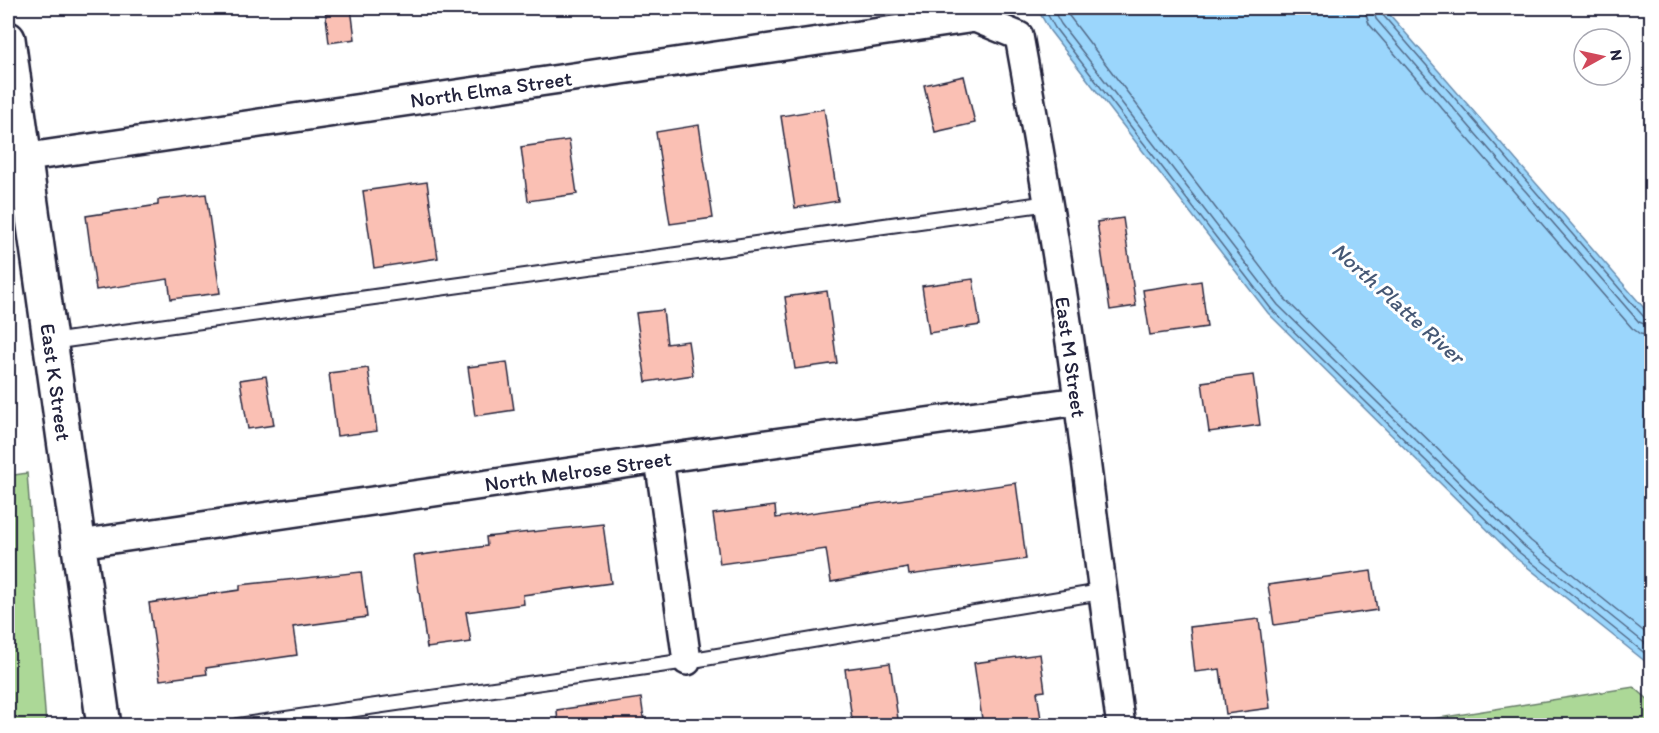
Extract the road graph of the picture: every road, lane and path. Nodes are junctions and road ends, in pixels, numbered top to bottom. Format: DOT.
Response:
graph roads {
  1 [pos="975,18"];
  2 [pos="8,39"];
  3 [pos="16,158"];
  4 [pos="1049,202"];
  5 [pos="51,342"];
  6 [pos="1078,400"];
  7 [pos="659,459"];
  8 [pos="79,544"];
  9 [pos="1101,592"];
  10 [pos="687,661"];
  11 [pos="105,726"];
  12 [pos="238,726"];
  13 [pos="1121,726"];
  1 -- 3 [label="street, North Elma Street"];
  1 -- 4 [label="street, East M Street"];
  2 -- 3 [label="street, East K Street"];
  3 -- 5 [label="street, East K Street"];
  4 -- 5 [label="lane"];
  4 -- 6 [label="street, East M Street"];
  5 -- 8 [label="street, East K Street"];
  6 -- 7 [label="street, North Melrose Street"];
  6 -- 9 [label="street, East M Street"];
  7 -- 8 [label="street, North Melrose Street"];
  7 -- 10 [label="street"];
  8 -- 11 [label="street, East K Street"];
  9 -- 10 [label="lane"];
  9 -- 13 [label="street, East M Street"];
  10 -- 12 [label="lane"];
}
